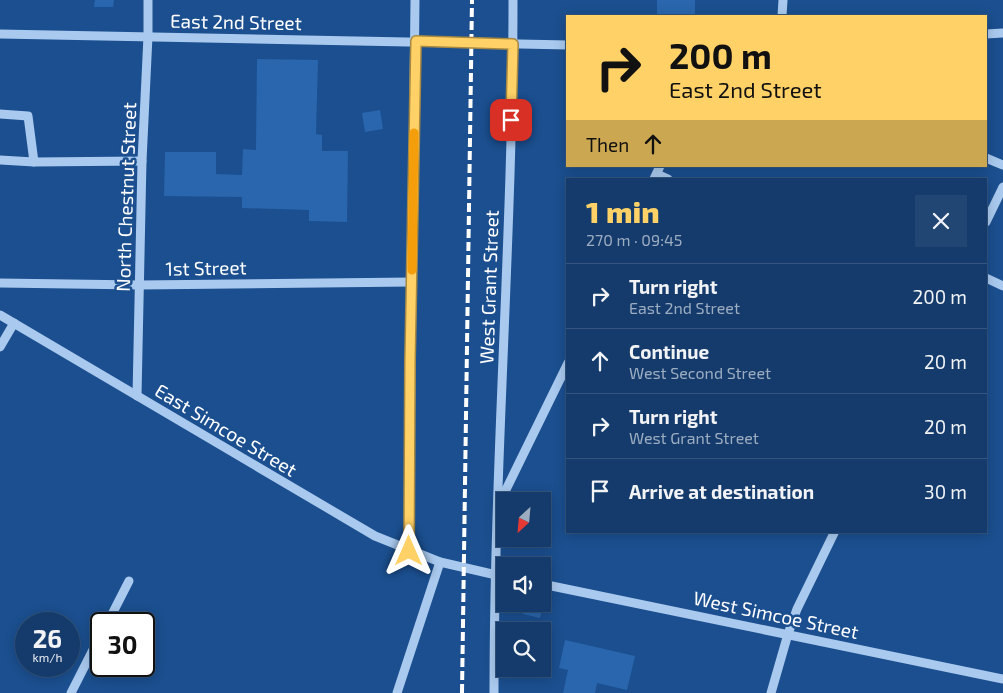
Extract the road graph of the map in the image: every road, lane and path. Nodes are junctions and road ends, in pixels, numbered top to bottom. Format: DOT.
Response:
graph roads {
  1 [pos="148,0"];
  2 [pos="415,0"];
  3 [pos="513,0"];
  4 [pos="783,0"];
  5 [pos="782,15"];
  6 [pos="1003,33"];
  7 [pos="0,34"];
  8 [pos="987,34"];
  9 [pos="148,36"];
  10 [pos="416,41"];
  11 [pos="513,44"];
  12 [pos="566,44"];
  13 [pos="0,114"];
  14 [pos="987,158"];
  15 [pos="0,160"];
  16 [pos="142,161"];
  17 [pos="34,162"];
  18 [pos="1003,165"];
  19 [pos="1003,187"];
  20 [pos="987,220"];
  21 [pos="987,278"];
  22 [pos="412,282"];
  23 [pos="0,283"];
  24 [pos="140,285"];
  25 [pos="1003,286"];
  26 [pos="0,315"];
  27 [pos="14,323"];
  28 [pos="0,347"];
  29 [pos="566,367"];
  30 [pos="137,396"];
  31 [pos="498,492"];
  32 [pos="505,492"];
  33 [pos="496,531"];
  34 [pos="834,533"];
  35 [pos="409,551"];
  36 [pos="440,562"];
  37 [pos="494,575"];
  38 [pos="129,580"];
  39 [pos="551,586"];
  40 [pos="113,612"];
  41 [pos="788,634"];
  42 [pos="90,656"];
  43 [pos="1003,679"];
  44 [pos="71,693"];
  45 [pos="397,693"];
  46 [pos="494,693"];
  47 [pos="771,693"];
  1 -- 9 [label="street, North Chestnut Street"];
  2 -- 10 [label="street"];
  3 -- 11 [label="street, West Grant Street"];
  4 -- 5 [label="street"];
  6 -- 8 [label="street"];
  7 -- 9 [label="street, East 2nd Street"];
  9 -- 10 [label="street, East 2nd Street"];
  9 -- 16 [label="street, North Chestnut Street"];
  10 -- 11 [label="street, East 2nd Street"];
  10 -- 22 [label="street"];
  11 -- 12 [label="street, East 2nd Street"];
  11 -- 31 [label="street, West Grant Street"];
  13 -- 17 [label="street"];
  14 -- 18 [label="street"];
  15 -- 17 [label="street"];
  16 -- 17 [label="street"];
  16 -- 24 [label="street, North Chestnut Street"];
  19 -- 20 [label="street"];
  21 -- 25 [label="street"];
  22 -- 24 [label="street, 1st Street"];
  22 -- 35 [label="street"];
  23 -- 24 [label="street, 1st Street"];
  24 -- 30 [label="street, North Chestnut Street"];
  26 -- 27 [label="street, East Simcoe Street"];
  27 -- 28 [label="street"];
  27 -- 30 [label="street, East Simcoe Street"];
  29 -- 32 [label="street"];
  30 -- 35 [label="street, East Simcoe Street"];
  33 -- 37 [label="street, West Grant Street"];
  34 -- 41 [label="street"];
  35 -- 36 [label="street, East Simcoe Street"];
  36 -- 37 [label="street"];
  36 -- 45 [label="street"];
  37 -- 46 [label="street, West Grant Street"];
  38 -- 40 [label="street"];
  39 -- 41 [label="street, West Simcoe Street"];
  41 -- 43 [label="street, West Simcoe Street"];
  41 -- 47 [label="street"];
  42 -- 44 [label="street"];
}
